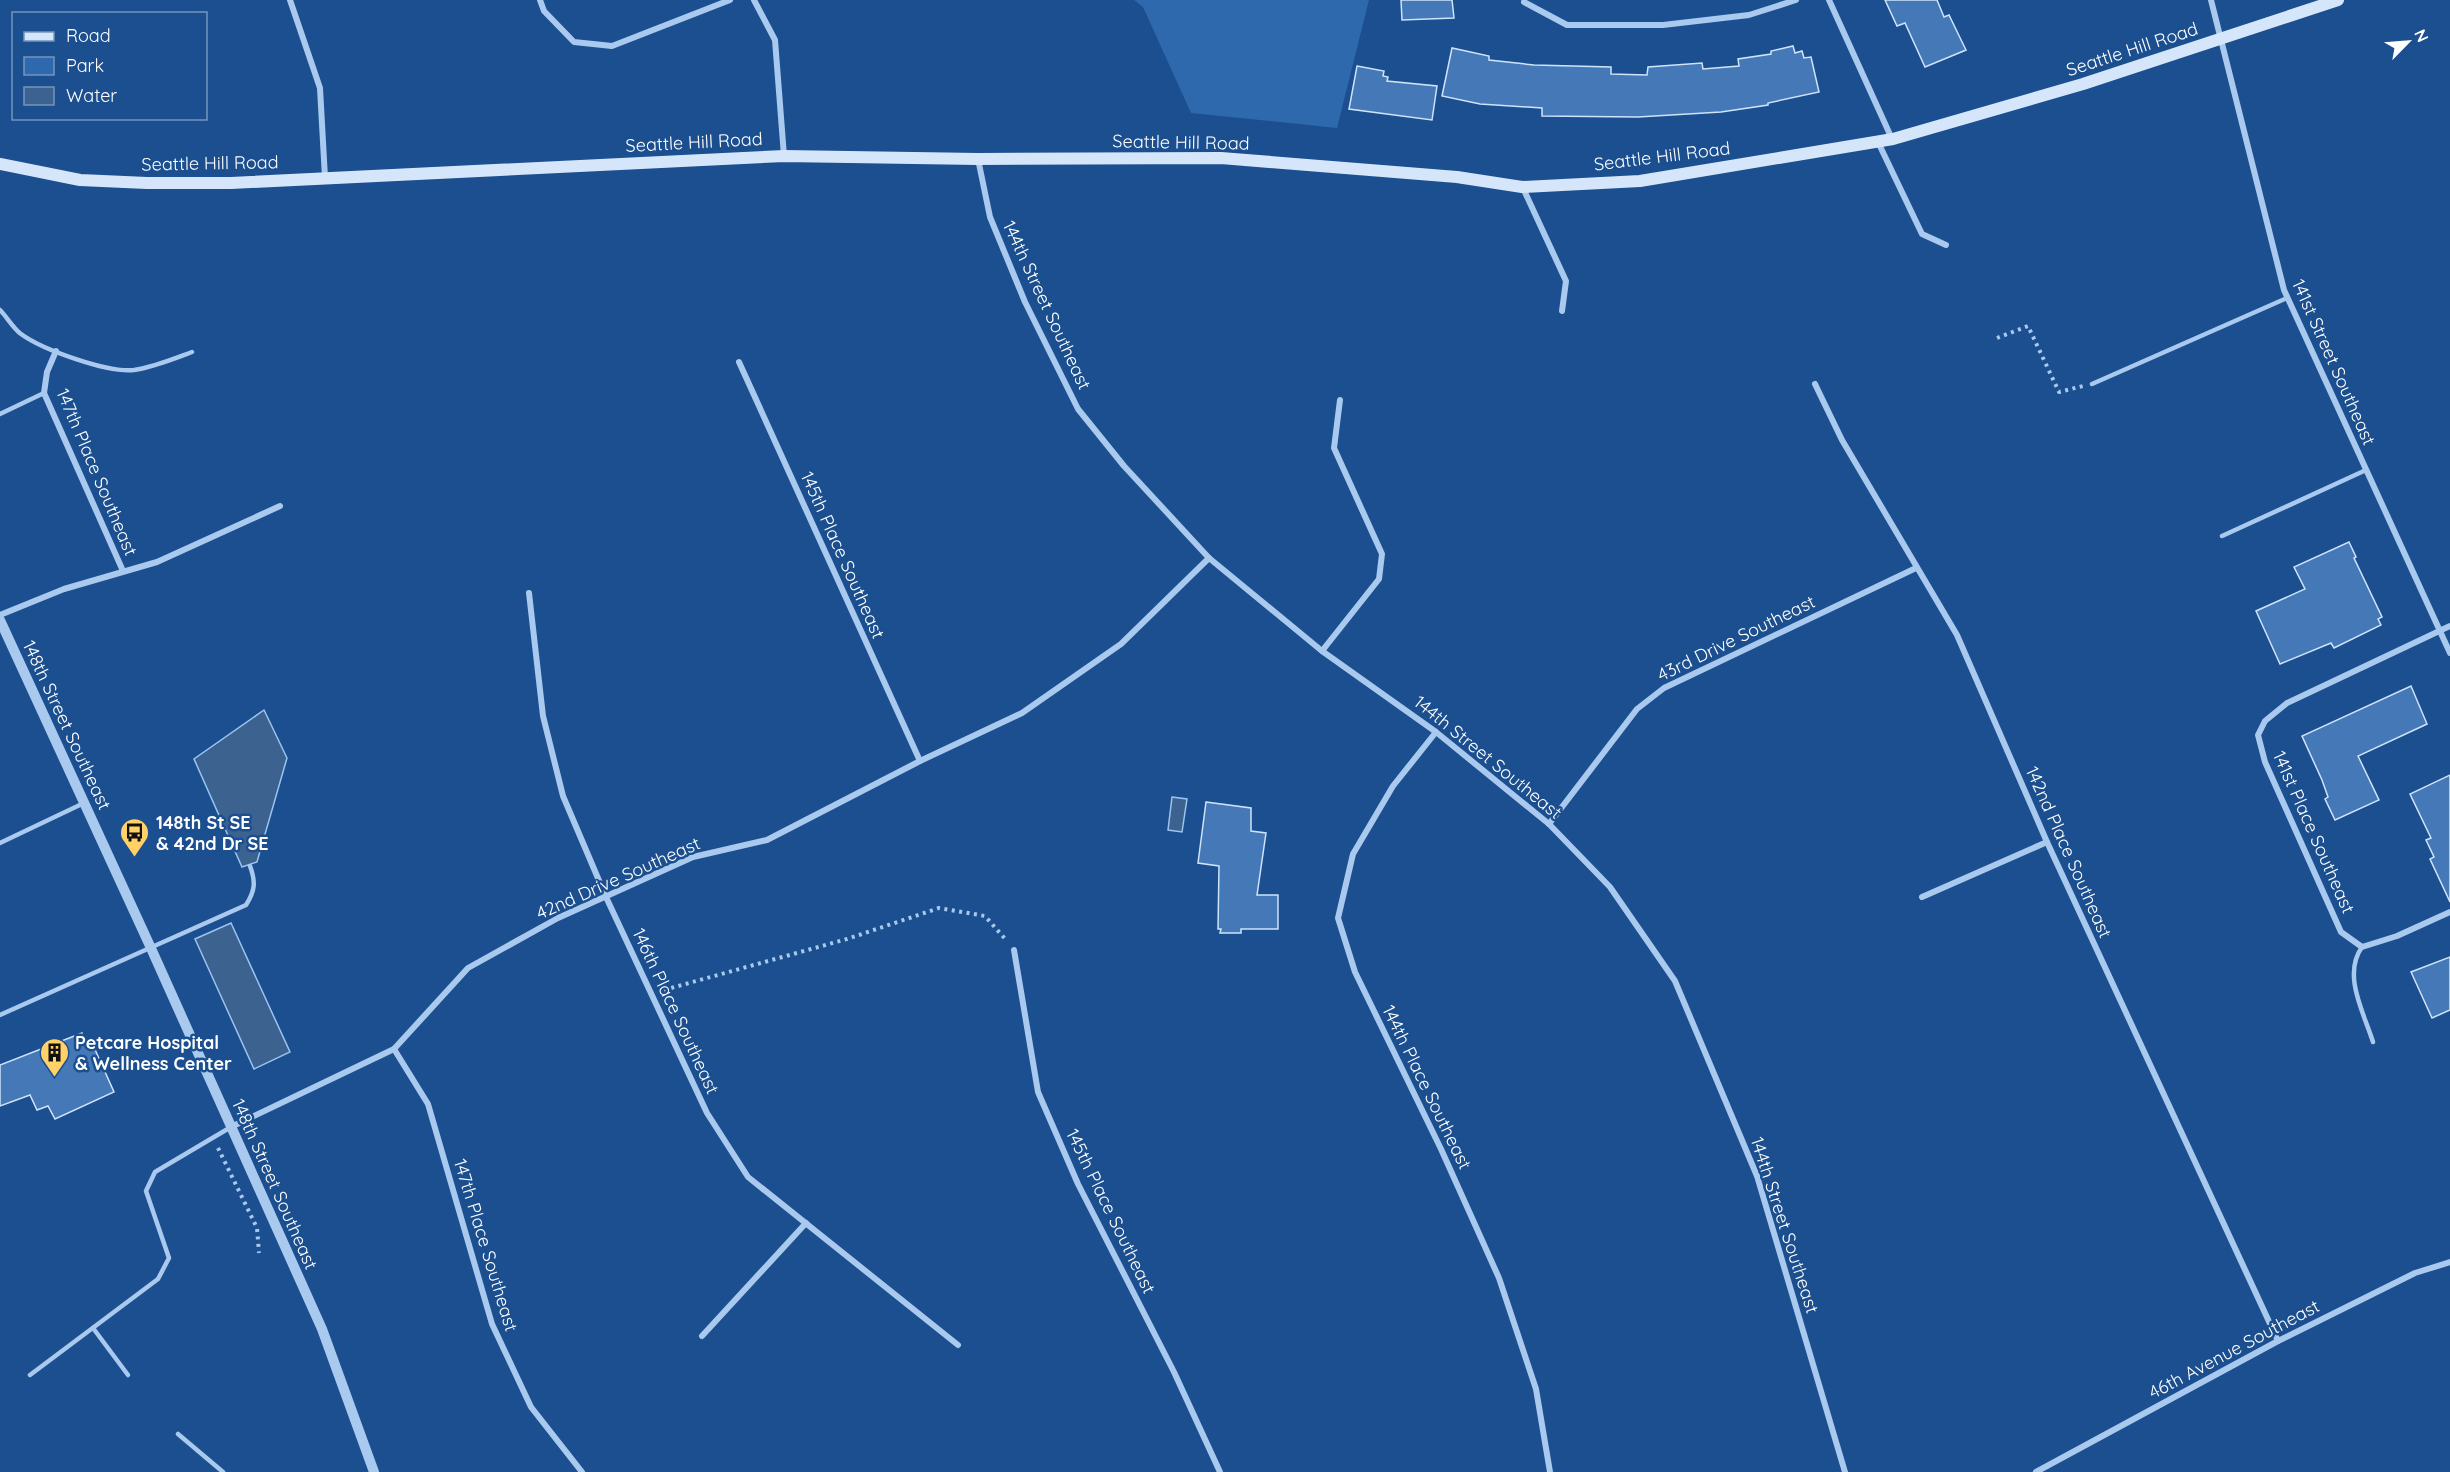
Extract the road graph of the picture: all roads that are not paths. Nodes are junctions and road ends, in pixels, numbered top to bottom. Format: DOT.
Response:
graph roads {
  1 [pos="290,0"];
  2 [pos="540,0"];
  3 [pos="730,0"];
  4 [pos="754,0"];
  5 [pos="1796,0"];
  6 [pos="1829,0"];
  7 [pos="2211,0"];
  8 [pos="2338,0"];
  9 [pos="1523,1"];
  10 [pos="2220,40"];
  11 [pos="1893,139"];
  12 [pos="1877,142"];
  13 [pos="784,156"];
  14 [pos="978,159"];
  15 [pos="0,164"];
  16 [pos="325,178"];
  17 [pos="1522,187"];
  18 [pos="1946,245"];
  19 [pos="2287,298"];
  20 [pos="0,310"];
  21 [pos="1562,311"];
  22 [pos="56,351"];
  23 [pos="192,352"];
  24 [pos="739,362"];
  25 [pos="1815,384"];
  26 [pos="2092,384"];
  27 [pos="44,393"];
  28 [pos="1340,400"];
  29 [pos="0,414"];
  30 [pos="2366,470"];
  31 [pos="280,506"];
  32 [pos="2222,536"];
  33 [pos="1209,558"];
  34 [pos="1916,568"];
  35 [pos="123,570"];
  36 [pos="529,593"];
  37 [pos="0,615"];
  38 [pos="0,620"];
  39 [pos="2450,626"];
  40 [pos="2440,631"];
  41 [pos="1322,651"];
  42 [pos="2450,653"];
  43 [pos="1436,732"];
  44 [pos="920,761"];
  45 [pos="84,802"];
  46 [pos="1549,824"];
  47 [pos="2047,842"];
  48 [pos="0,843"];
  49 [pos="250,866"];
  50 [pos="606,897"];
  51 [pos="1922,897"];
  52 [pos="2450,912"];
  53 [pos="150,946"];
  54 [pos="2362,948"];
  55 [pos="1014,950"];
  56 [pos="0,1015"];
  57 [pos="2373,1042"];
  58 [pos="394,1049"];
  59 [pos="231,1127"];
  60 [pos="806,1223"];
  61 [pos="2450,1262"];
  62 [pos="93,1328"];
  63 [pos="702,1336"];
  64 [pos="2278,1341"];
  65 [pos="958,1345"];
  66 [pos="30,1375"];
  67 [pos="128,1375"];
  68 [pos="178,1434"];
  69 [pos="223,1472"];
  70 [pos="374,1472"];
  71 [pos="582,1472"];
  72 [pos="1220,1472"];
  73 [pos="1550,1472"];
  74 [pos="1845,1472"];
  75 [pos="2036,1472"];
  1 -- 16 [label="street"];
  2 -- 3 [label="street"];
  4 -- 13 [label="street"];
  5 -- 9 [label="street"];
  6 -- 11 [label="street"];
  7 -- 10 [label="street, 141st Street Southeast"];
  8 -- 10 [label="main road, Seattle Hill Road"];
  10 -- 11 [label="main road, Seattle Hill Road"];
  10 -- 19 [label="street, 141st Street Southeast"];
  11 -- 12 [label="main road, Seattle Hill Road"];
  12 -- 17 [label="main road, Seattle Hill Road"];
  12 -- 18 [label="street"];
  13 -- 14 [label="main road, Seattle Hill Road"];
  13 -- 16 [label="main road, Seattle Hill Road"];
  14 -- 17 [label="main road, Seattle Hill Road"];
  14 -- 33 [label="street, 144th Street Southeast"];
  15 -- 16 [label="main road, Seattle Hill Road"];
  17 -- 21 [label="street"];
  19 -- 26 [label="lane"];
  19 -- 30 [label="street, 141st Street Southeast"];
  20 -- 22 [label="lane"];
  22 -- 23 [label="lane"];
  22 -- 27 [label="street, 147th Place Southeast"];
  24 -- 44 [label="street, 145th Place Southeast"];
  25 -- 34 [label="street, 142nd Place Southeast"];
  27 -- 29 [label="lane"];
  27 -- 35 [label="street, 147th Place Southeast"];
  28 -- 41 [label="street"];
  30 -- 32 [label="lane"];
  30 -- 40 [label="street, 141st Street Southeast"];
  31 -- 35 [label="street"];
  33 -- 41 [label="street, 144th Street Southeast"];
  33 -- 44 [label="street, 42nd Drive Southeast"];
  34 -- 46 [label="street, 43rd Drive Southeast"];
  34 -- 47 [label="street, 142nd Place Southeast"];
  35 -- 37 [label="street"];
  36 -- 50 [label="street, 146th Place Southeast"];
  38 -- 45 [label="street, 148th Street Southeast"];
  39 -- 40 [label="street"];
  40 -- 42 [label="street, 141st Street Southeast"];
  40 -- 54 [label="street, 141st Place Southeast"];
  41 -- 43 [label="street, 144th Street Southeast"];
  43 -- 46 [label="street, 144th Street Southeast"];
  43 -- 73 [label="street, 144th Place Southeast"];
  44 -- 50 [label="street, 42nd Drive Southeast"];
  45 -- 48 [label="lane"];
  45 -- 53 [label="street, 148th Street Southeast"];
  46 -- 74 [label="street, 144th Street Southeast"];
  47 -- 51 [label="street"];
  47 -- 64 [label="street, 142nd Place Southeast"];
  49 -- 53 [label="lane"];
  50 -- 58 [label="street, 42nd Drive Southeast"];
  50 -- 60 [label="street, 146th Place Southeast"];
  52 -- 54 [label="street"];
  53 -- 56 [label="lane"];
  53 -- 59 [label="street, 148th Street Southeast"];
  54 -- 57 [label="lane"];
  55 -- 72 [label="street, 145th Place Southeast"];
  58 -- 59 [label="street, 42nd Drive Southeast"];
  58 -- 71 [label="street, 147th Place Southeast"];
  59 -- 62 [label="lane"];
  59 -- 70 [label="street, 148th Street Southeast"];
  60 -- 63 [label="street"];
  60 -- 65 [label="street, 146th Place Southeast"];
  61 -- 64 [label="street, 46th Avenue Southeast"];
  62 -- 66 [label="lane"];
  62 -- 67 [label="lane"];
  64 -- 75 [label="street, 46th Avenue Southeast"];
  68 -- 69 [label="lane"];
}
